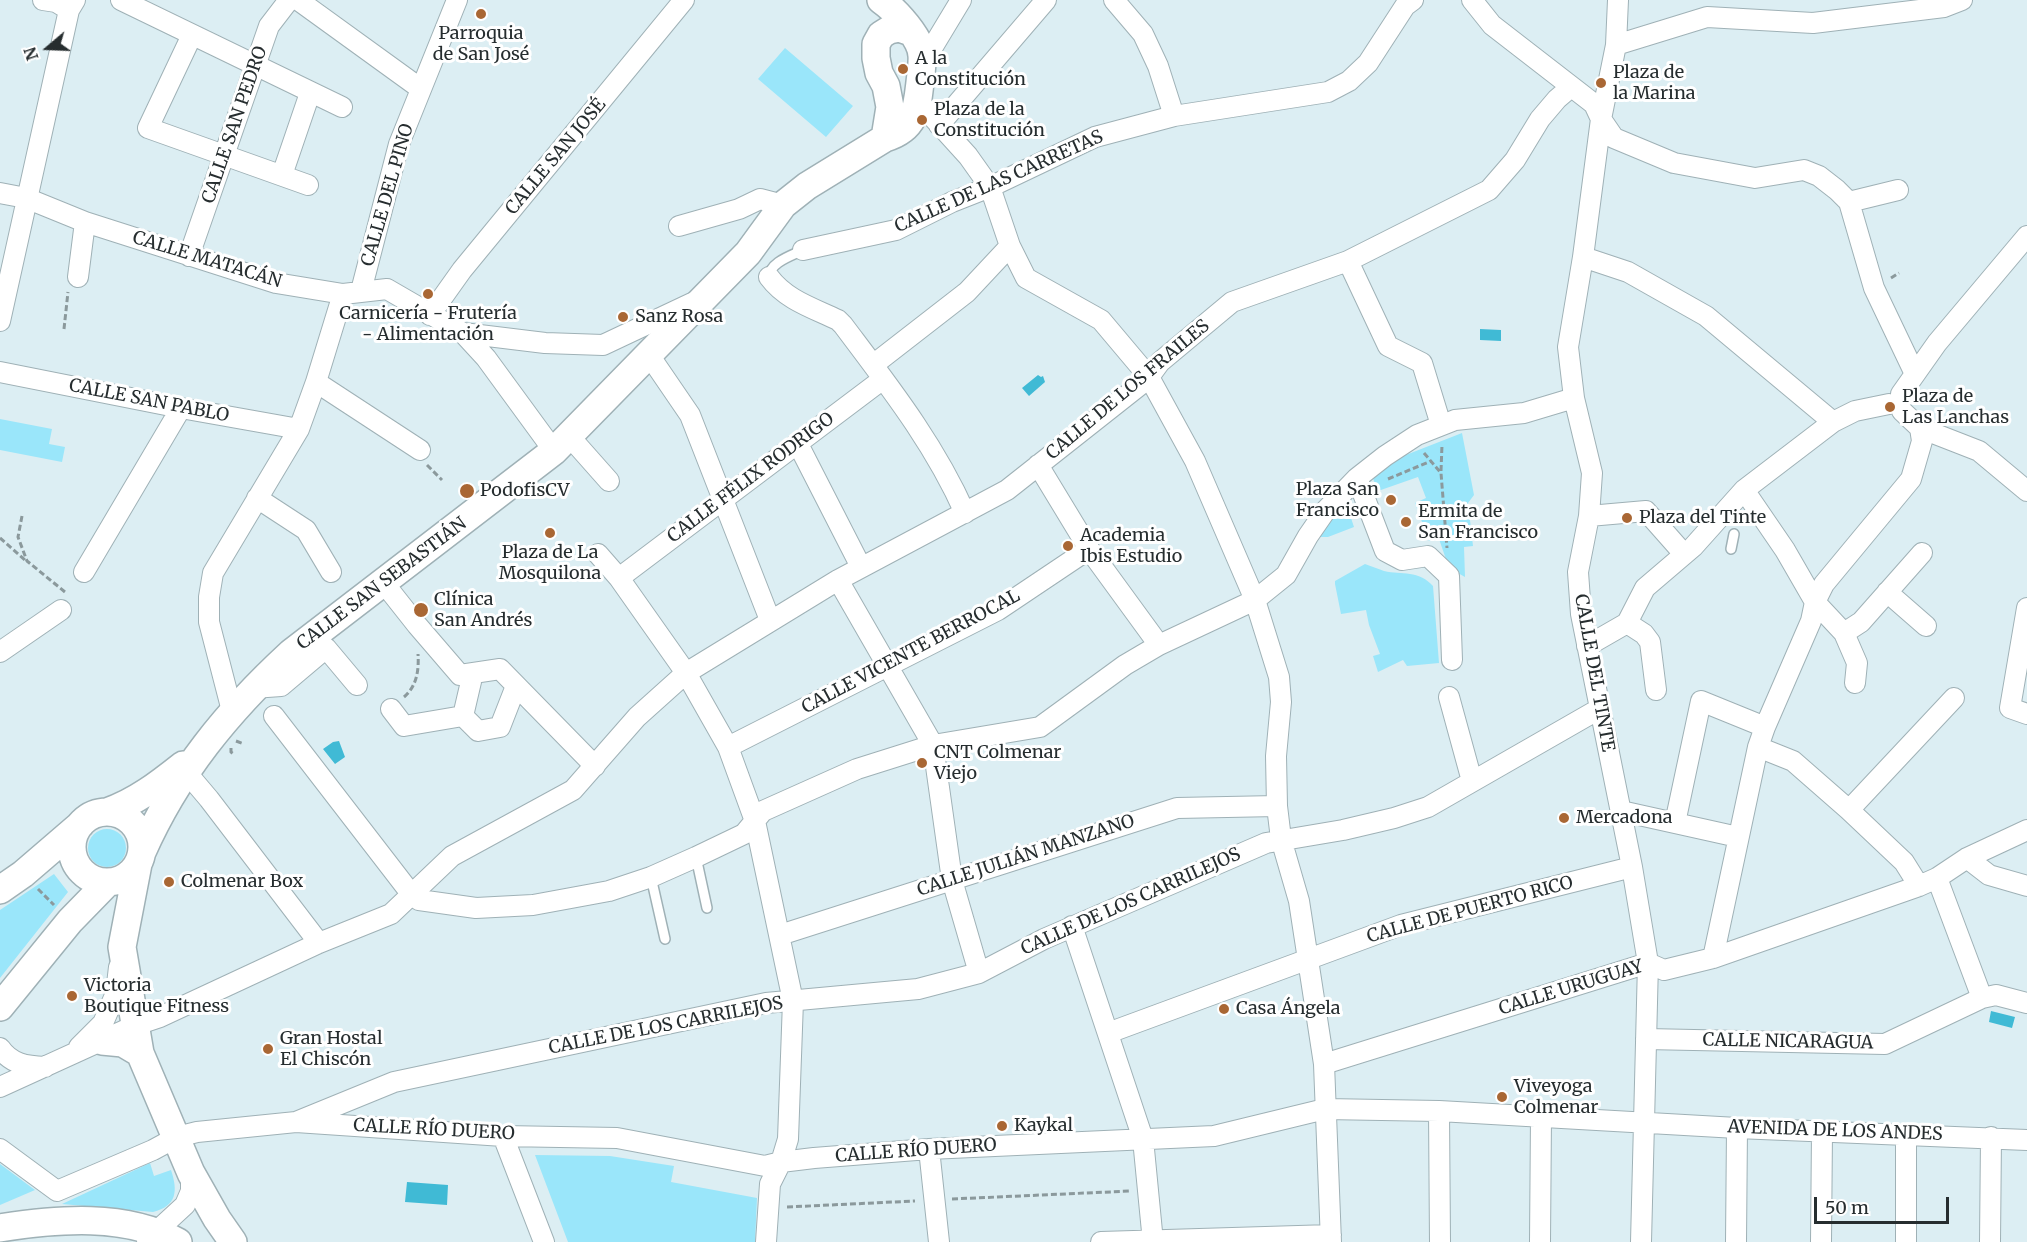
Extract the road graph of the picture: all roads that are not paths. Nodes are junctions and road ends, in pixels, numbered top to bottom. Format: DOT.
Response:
graph roads {
  1 [pos="121,0"];
  2 [pos="289,0"];
  3 [pos="298,0"];
  4 [pos="457,0"];
  5 [pos="684,0"];
  6 [pos="867,0"];
  7 [pos="881,0"];
  8 [pos="961,0"];
  9 [pos="1046,0"];
  10 [pos="1114,0"];
  11 [pos="1472,0"];
  12 [pos="1618,0"];
  13 [pos="1841,0"];
  14 [pos="1962,0"];
  15 [pos="60,2"];
  16 [pos="1409,3"];
  17 [pos="1707,9"];
  18 [pos="1841,20"];
  19 [pos="910,32"];
  20 [pos="192,35"];
  21 [pos="876,44"];
  22 [pos="1616,45"];
  23 [pos="255,66"];
  24 [pos="922,68"];
  25 [pos="1612,69"];
  26 [pos="886,86"];
  27 [pos="1571,87"];
  28 [pos="421,89"];
  29 [pos="310,93"];
  30 [pos="919,102"];
  31 [pos="342,107"];
  32 [pos="1174,116"];
  33 [pos="1601,119"];
  34 [pos="939,125"];
  35 [pos="885,138"];
  36 [pos="224,155"];
  37 [pos="282,175"];
  38 [pos="308,184"];
  39 [pos="990,187"];
  40 [pos="1898,190"];
  41 [pos="0,193"];
  42 [pos="26,198"];
  43 [pos="1849,202"];
  44 [pos="783,205"];
  45 [pos="85,222"];
  46 [pos="679,226"];
  47 [pos="2027,236"];
  48 [pos="1010,246"];
  49 [pos="803,250"];
  50 [pos="189,256"];
  51 [pos="1583,257"];
  52 [pos="1348,261"];
  53 [pos="78,277"];
  54 [pos="769,277"];
  55 [pos="352,292"];
  56 [pos="706,297"];
  57 [pos="430,315"];
  58 [pos="0,321"];
  59 [pos="463,333"];
  60 [pos="603,345"];
  61 [pos="649,355"];
  62 [pos="0,372"];
  63 [pos="878,372"];
  64 [pos="1915,374"];
  65 [pos="1149,377"];
  66 [pos="316,382"];
  67 [pos="1574,399"];
  68 [pos="1897,403"];
  69 [pos="181,408"];
  70 [pos="1833,422"];
  71 [pos="1441,425"];
  72 [pos="1920,428"];
  73 [pos="298,429"];
  74 [pos="562,444"];
  75 [pos="798,444"];
  76 [pos="420,450"];
  77 [pos="1038,465"];
  78 [pos="609,481"];
  79 [pos="1360,484"];
  80 [pos="2027,491"];
  81 [pos="257,498"];
  82 [pos="723,499"];
  83 [pos="1748,500"];
  84 [pos="965,513"];
  85 [pos="1589,516"];
  86 [pos="1734,534"];
  87 [pos="1089,549"];
  88 [pos="1731,549"];
  89 [pos="1922,553"];
  90 [pos="598,554"];
  91 [pos="1684,554"];
  92 [pos="861,567"];
  93 [pos="84,572"];
  94 [pos="331,572"];
  95 [pos="619,578"];
  96 [pos="838,580"];
  97 [pos="383,582"];
  98 [pos="1887,592"];
  99 [pos="1255,600"];
  100 [pos="1815,602"];
  101 [pos="2027,608"];
  102 [pos="61,610"];
  103 [pos="770,620"];
  104 [pos="1627,623"];
  105 [pos="1926,626"];
  106 [pos="1845,633"];
  107 [pos="1159,645"];
  108 [pos="1587,646"];
  109 [pos="0,652"];
  110 [pos="1452,660"];
  111 [pos="889,666"];
  112 [pos="473,673"];
  113 [pos="686,673"];
  114 [pos="1855,682"];
  115 [pos="357,685"];
  116 [pos="516,686"];
  117 [pos="253,688"];
  118 [pos="1656,690"];
  119 [pos="1449,697"];
  120 [pos="1954,698"];
  121 [pos="391,709"];
  122 [pos="1599,709"];
  123 [pos="232,711"];
  124 [pos="2027,714"];
  125 [pos="274,716"];
  126 [pos="463,716"];
  127 [pos="1765,727"];
  128 [pos="933,745"];
  129 [pos="728,747"];
  130 [pos="1758,747"];
  131 [pos="193,762"];
  132 [pos="595,766"];
  133 [pos="1472,781"];
  134 [pos="1277,806"];
  135 [pos="1849,810"];
  136 [pos="1621,811"];
  137 [pos="107,812"];
  138 [pos="755,821"];
  139 [pos="1675,823"];
  140 [pos="81,824"];
  141 [pos="2027,830"];
  142 [pos="1738,837"];
  143 [pos="1281,839"];
  144 [pos="696,857"];
  145 [pos="140,858"];
  146 [pos="1967,858"];
  147 [pos="1632,867"];
  148 [pos="81,870"];
  149 [pos="23,874"];
  150 [pos="651,877"];
  151 [pos="1937,878"];
  152 [pos="952,880"];
  153 [pos="108,882"];
  154 [pos="1919,886"];
  155 [pos="2027,886"];
  156 [pos="0,890"];
  157 [pos="412,895"];
  158 [pos="707,908"];
  159 [pos="70,921"];
  160 [pos="1072,926"];
  161 [pos="780,935"];
  162 [pos="665,939"];
  163 [pos="122,943"];
  164 [pos="319,944"];
  165 [pos="1309,958"];
  166 [pos="1713,958"];
  167 [pos="1648,963"];
  168 [pos="979,973"];
  169 [pos="1982,998"];
  170 [pos="793,1001"];
  171 [pos="2027,1003"];
  172 [pos="0,1007"];
  173 [pos="136,1025"];
  174 [pos="1108,1033"];
  175 [pos="1646,1039"];
  176 [pos="102,1041"];
  177 [pos="0,1048"];
  178 [pos="140,1053"];
  179 [pos="70,1056"];
  180 [pos="1324,1064"];
  181 [pos="45,1067"];
  182 [pos="0,1087"];
  183 [pos="1325,1109"];
  184 [pos="1439,1111"];
  185 [pos="1541,1116"];
  186 [pos="296,1122"];
  187 [pos="1643,1122"];
  188 [pos="1737,1128"];
  189 [pos="1822,1131"];
  190 [pos="1906,1135"];
  191 [pos="503,1136"];
  192 [pos="177,1137"];
  193 [pos="1991,1137"];
  194 [pos="1143,1139"];
  195 [pos="2027,1140"];
  196 [pos="0,1149"];
  197 [pos="929,1149"];
  198 [pos="781,1162"];
  199 [pos="191,1173"];
  200 [pos="0,1228"];
  201 [pos="160,1238"];
  202 [pos="1331,1239"];
  203 [pos="1152,1241"];
  204 [pos="234,1242"];
  205 [pos="543,1242"];
  206 [pos="766,1242"];
  207 [pos="939,1242"];
  208 [pos="1101,1242"];
  209 [pos="1440,1242"];
  210 [pos="1540,1242"];
  211 [pos="1641,1242"];
  212 [pos="1736,1242"];
  213 [pos="1821,1242"];
  214 [pos="1906,1242"];
  215 [pos="1990,1242"];
  1 -- 20 [label="street"];
  2 -- 23 [label="street, CALLE SAN PEDRO"];
  3 -- 28 [label="street"];
  4 -- 28 [label="street, CALLE DEL PINO"];
  5 -- 57 [label="street, CALLE SAN JOSÉ"];
  6 -- 21 [label="street"];
  7 -- 19 [label="street"];
  8 -- 24 [label="street"];
  9 -- 34 [label="street"];
  10 -- 32 [label="street"];
  11 -- 27 [label="street"];
  12 -- 22 [label="street"];
  13 -- 18 [label="street"];
  14 -- 18 [label="street"];
  15 -- 42 [label="street"];
  16 -- 32 [label="street, CALLE DE LAS CARRETAS"];
  17 -- 18 [label="street"];
  17 -- 22 [label="street"];
  19 -- 21 [label="street"];
  19 -- 24 [label="street"];
  20 -- 23 [label="street"];
  20 -- 36 [label="street"];
  21 -- 26 [label="street"];
  22 -- 25 [label="street"];
  23 -- 29 [label="street"];
  23 -- 36 [label="street, CALLE SAN PEDRO"];
  24 -- 26 [label="street"];
  24 -- 30 [label="street"];
  25 -- 27 [label="street"];
  25 -- 33 [label="street"];
  26 -- 35 [label="street"];
  27 -- 33 [label="street"];
  27 -- 52 [label="street, CALLE DE LOS FRAILES"];
  28 -- 55 [label="street, CALLE DEL PINO"];
  29 -- 31 [label="street"];
  29 -- 37 [label="street"];
  30 -- 34 [label="street"];
  30 -- 35 [label="street"];
  32 -- 39 [label="street, CALLE DE LAS CARRETAS"];
  33 -- 43 [label="street"];
  33 -- 51 [label="street, CALLE DEL TINTE"];
  34 -- 39 [label="street"];
  35 -- 44 [label="street, CALLE SAN SEBASTIÁN"];
  36 -- 37 [label="street"];
  36 -- 50 [label="street, CALLE SAN PEDRO"];
  37 -- 38 [label="street"];
  39 -- 48 [label="street"];
  39 -- 49 [label="street, CALLE DE LAS CARRETAS"];
  40 -- 43 [label="street"];
  41 -- 42 [label="street, CALLE MATACÁN"];
  42 -- 45 [label="street, CALLE MATACÁN"];
  42 -- 58 [label="street"];
  43 -- 64 [label="street"];
  44 -- 46 [label="street"];
  44 -- 56 [label="street, CALLE SAN SEBASTIÁN"];
  45 -- 50 [label="street, CALLE MATACÁN"];
  45 -- 53 [label="street"];
  47 -- 64 [label="street"];
  48 -- 63 [label="street, CALLE FÉLIX RODRIGO"];
  48 -- 65 [label="street"];
  49 -- 54 [label="lane"];
  50 -- 55 [label="street, CALLE MATACÁN"];
  51 -- 67 [label="street, CALLE DEL TINTE"];
  51 -- 70 [label="street"];
  52 -- 65 [label="street, CALLE DE LOS FRAILES"];
  52 -- 71 [label="street"];
  54 -- 63 [label="street"];
  55 -- 57 [label="street, CALLE MATACÁN"];
  55 -- 66 [label="street, CALLE DEL PINO"];
  56 -- 60 [label="street, CALLE SAN SEBASTIÁN"];
  56 -- 61 [label="street, CALLE SAN SEBASTIÁN"];
  57 -- 59 [label="street, CALLE MATACÁN"];
  59 -- 60 [label="street, CALLE MATACÁN"];
  59 -- 74 [label="street, CALLE MATACÁN"];
  61 -- 74 [label="street, CALLE SAN SEBASTIÁN"];
  61 -- 82 [label="street"];
  62 -- 69 [label="street, CALLE SAN PABLO"];
  63 -- 75 [label="street, CALLE FÉLIX RODRIGO"];
  63 -- 84 [label="street"];
  64 -- 68 [label="street"];
  65 -- 77 [label="street, CALLE DE LOS FRAILES"];
  65 -- 99 [label="street"];
  66 -- 73 [label="street, CALLE DEL PINO"];
  66 -- 76 [label="street"];
  67 -- 71 [label="street"];
  67 -- 85 [label="street, CALLE DEL TINTE"];
  68 -- 70 [label="street"];
  68 -- 72 [label="street"];
  69 -- 73 [label="street, CALLE SAN PABLO"];
  69 -- 93 [label="street"];
  70 -- 83 [label="street"];
  71 -- 79 [label="street"];
  72 -- 80 [label="street"];
  72 -- 100 [label="street"];
  73 -- 81 [label="street, CALLE DEL PINO"];
  74 -- 78 [label="street"];
  74 -- 97 [label="street, CALLE SAN SEBASTIÁN"];
  75 -- 82 [label="street, CALLE FÉLIX RODRIGO"];
  75 -- 92 [label="street"];
  77 -- 84 [label="street, CALLE DE LOS FRAILES"];
  77 -- 87 [label="street"];
  79 -- 99 [label="street"];
  79 -- 110 [label="street"];
  81 -- 94 [label="street"];
  81 -- 123 [label="street, CALLE DEL PINO"];
  82 -- 95 [label="street, CALLE FÉLIX RODRIGO"];
  82 -- 103 [label="street"];
  83 -- 91 [label="street"];
  83 -- 100 [label="street"];
  84 -- 92 [label="street, CALLE DE LOS FRAILES"];
  85 -- 91 [label="street"];
  85 -- 108 [label="street, CALLE DEL TINTE"];
  86 -- 88 [label="lane"];
  87 -- 107 [label="street"];
  87 -- 111 [label="street, CALLE VICENTE BERROCAL"];
  89 -- 98 [label="street"];
  90 -- 95 [label="street"];
  91 -- 104 [label="street"];
  92 -- 96 [label="street, CALLE DE LOS FRAILES"];
  95 -- 113 [label="street"];
  96 -- 103 [label="street, CALLE DE LOS FRAILES"];
  96 -- 111 [label="street"];
  97 -- 112 [label="street"];
  97 -- 117 [label="street, CALLE SAN SEBASTIÁN"];
  98 -- 105 [label="street"];
  98 -- 106 [label="street"];
  99 -- 107 [label="street"];
  99 -- 134 [label="street"];
  100 -- 106 [label="street"];
  100 -- 127 [label="street"];
  101 -- 124 [label="street"];
  102 -- 109 [label="street"];
  103 -- 113 [label="street, CALLE DE LOS FRAILES"];
  104 -- 108 [label="street"];
  104 -- 118 [label="street"];
  106 -- 114 [label="street"];
  107 -- 128 [label="street"];
  108 -- 122 [label="street, CALLE DEL TINTE"];
  111 -- 128 [label="street"];
  111 -- 129 [label="street, CALLE VICENTE BERROCAL"];
  112 -- 116 [label="street"];
  112 -- 126 [label="street"];
  113 -- 129 [label="street"];
  113 -- 132 [label="street, CALLE DE LOS FRAILES"];
  115 -- 117 [label="street, CALLE SAN SEBASTIÁN"];
  116 -- 126 [label="street"];
  116 -- 132 [label="street"];
  117 -- 123 [label="street, CALLE SAN SEBASTIÁN"];
  119 -- 133 [label="street"];
  120 -- 135 [label="street"];
  121 -- 126 [label="street"];
  122 -- 133 [label="street, CALLE DE LOS CARRILEJOS"];
  122 -- 136 [label="street, CALLE DEL TINTE"];
  123 -- 131 [label="street, CALLE SAN SEBASTIÁN"];
  125 -- 157 [label="street"];
  127 -- 130 [label="street"];
  127 -- 139 [label="street"];
  128 -- 138 [label="street"];
  128 -- 152 [label="street"];
  129 -- 138 [label="street"];
  130 -- 135 [label="street"];
  130 -- 142 [label="street"];
  131 -- 137 [label="street"];
  131 -- 145 [label="street"];
  131 -- 164 [label="street"];
  132 -- 157 [label="street, CALLE DE LOS FRAILES"];
  133 -- 143 [label="street, CALLE DE LOS CARRILEJOS"];
  134 -- 143 [label="street"];
  134 -- 152 [label="street, CALLE JULIÁN MANZANO"];
  135 -- 154 [label="street"];
  136 -- 139 [label="street"];
  136 -- 147 [label="street, CALLE DEL TINTE"];
  137 -- 140 [label="street"];
  137 -- 145 [label="street"];
  138 -- 144 [label="street"];
  138 -- 161 [label="street"];
  139 -- 142 [label="street"];
  140 -- 148 [label="street"];
  140 -- 149 [label="street"];
  141 -- 146 [label="street, CALLE URUGUAY"];
  142 -- 166 [label="street"];
  143 -- 160 [label="street, CALLE DE LOS CARRILEJOS"];
  143 -- 165 [label="street"];
  144 -- 150 [label="street"];
  144 -- 158 [label="lane"];
  145 -- 153 [label="street"];
  145 -- 163 [label="street"];
  146 -- 151 [label="street, CALLE URUGUAY"];
  146 -- 155 [label="street"];
  147 -- 165 [label="street, CALLE DE PUERTO RICO"];
  147 -- 167 [label="street, CALLE DEL TINTE"];
  148 -- 149 [label="street"];
  148 -- 153 [label="street"];
  148 -- 159 [label="street"];
  149 -- 156 [label="street"];
  150 -- 157 [label="street"];
  150 -- 162 [label="lane"];
  151 -- 154 [label="street, CALLE URUGUAY"];
  151 -- 169 [label="street"];
  152 -- 161 [label="street, CALLE JULIÁN MANZANO"];
  152 -- 168 [label="street"];
  153 -- 159 [label="street"];
  153 -- 163 [label="street"];
  154 -- 166 [label="street, CALLE URUGUAY"];
  157 -- 164 [label="street, CALLE DE LOS FRAILES"];
  159 -- 172 [label="street"];
  160 -- 168 [label="street, CALLE DE LOS CARRILEJOS"];
  160 -- 174 [label="street"];
  161 -- 170 [label="street"];
  163 -- 173 [label="street"];
  163 -- 179 [label="street, CALLE DE LOS FRAILES"];
  164 -- 173 [label="street, CALLE DE LOS FRAILES"];
  165 -- 174 [label="street, CALLE DE PUERTO RICO"];
  165 -- 180 [label="street"];
  166 -- 167 [label="street, CALLE URUGUAY"];
  167 -- 175 [label="street, CALLE DEL TINTE"];
  167 -- 180 [label="street, CALLE URUGUAY"];
  168 -- 170 [label="street, CALLE DE LOS CARRILEJOS"];
  169 -- 171 [label="street, CALLE NICARAGUA"];
  169 -- 175 [label="street, CALLE NICARAGUA"];
  170 -- 186 [label="street, CALLE DE LOS CARRILEJOS"];
  170 -- 198 [label="street"];
  173 -- 176 [label="street, CALLE DE LOS FRAILES"];
  173 -- 178 [label="street"];
  174 -- 194 [label="street"];
  175 -- 187 [label="street, CALLE DEL TINTE"];
  176 -- 178 [label="street"];
  176 -- 179 [label="street, CALLE DE LOS FRAILES"];
  177 -- 181 [label="street"];
  178 -- 192 [label="street"];
  179 -- 181 [label="street, CALLE DE LOS FRAILES"];
  180 -- 183 [label="street"];
  181 -- 182 [label="street, CALLE DE LOS FRAILES"];
  183 -- 184 [label="street, CALLE RÍO DUERO"];
  183 -- 194 [label="street, CALLE RÍO DUERO"];
  183 -- 202 [label="street"];
  184 -- 185 [label="street, CALLE RÍO DUERO"];
  184 -- 209 [label="street"];
  185 -- 187 [label="street, CALLE RÍO DUERO"];
  185 -- 210 [label="street"];
  186 -- 191 [label="street, CALLE RÍO DUERO"];
  186 -- 192 [label="street, CALLE DE LOS CARRILEJOS"];
  187 -- 188 [label="street, AVENIDA DE LOS ANDES"];
  187 -- 211 [label="street, CALLE DEL TINTE"];
  188 -- 189 [label="street, AVENIDA DE LOS ANDES"];
  188 -- 212 [label="street"];
  189 -- 190 [label="street, AVENIDA DE LOS ANDES"];
  189 -- 213 [label="street"];
  190 -- 193 [label="street, AVENIDA DE LOS ANDES"];
  190 -- 214 [label="street"];
  191 -- 198 [label="street, CALLE RÍO DUERO"];
  191 -- 205 [label="street"];
  192 -- 196 [label="street, CALLE DE LOS CARRILEJOS"];
  192 -- 199 [label="street"];
  193 -- 195 [label="street, AVENIDA DE LOS ANDES"];
  193 -- 215 [label="street"];
  194 -- 197 [label="street, CALLE RÍO DUERO"];
  194 -- 203 [label="street"];
  197 -- 198 [label="street, CALLE RÍO DUERO"];
  197 -- 207 [label="street"];
  198 -- 206 [label="street"];
  199 -- 201 [label="street"];
  199 -- 204 [label="street"];
  200 -- 201 [label="street"];
  202 -- 203 [label="street"];
  203 -- 208 [label="street"];
}
